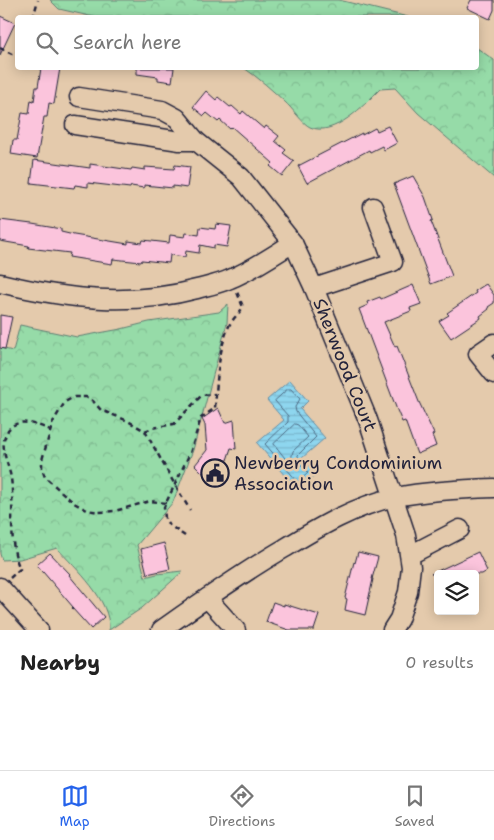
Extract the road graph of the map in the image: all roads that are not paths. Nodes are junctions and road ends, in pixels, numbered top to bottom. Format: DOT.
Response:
graph roads {
  1 [pos="79,97"];
  2 [pos="75,125"];
  3 [pos="196,141"];
  4 [pos="372,207"];
  5 [pos="293,243"];
  6 [pos="0,283"];
  7 [pos="314,288"];
  8 [pos="494,343"];
  9 [pos="494,374"];
  10 [pos="494,488"];
  11 [pos="395,498"];
  12 [pos="460,530"];
  13 [pos="410,555"];
  14 [pos="0,587"];
  15 [pos="207,598"];
  16 [pos="39,630"];
  17 [pos="161,630"];
  18 [pos="236,630"];
  19 [pos="392,630"];
  1 -- 3 [label="street, Sherwood Court"];
  2 -- 3 [label="street"];
  3 -- 5 [label="street, Sherwood Court"];
  4 -- 7 [label="street, Sherwood Court"];
  5 -- 6 [label="street"];
  5 -- 7 [label="street, Sherwood Court"];
  7 -- 11 [label="street, Sherwood Court"];
  8 -- 9 [label="street"];
  10 -- 11 [label="street"];
  11 -- 13 [label="street, Sherwood Court"];
  11 -- 15 [label="street"];
  12 -- 13 [label="street"];
  13 -- 19 [label="street, Sherwood Court"];
  14 -- 16 [label="street"];
  15 -- 17 [label="street"];
  15 -- 18 [label="street"];
}
